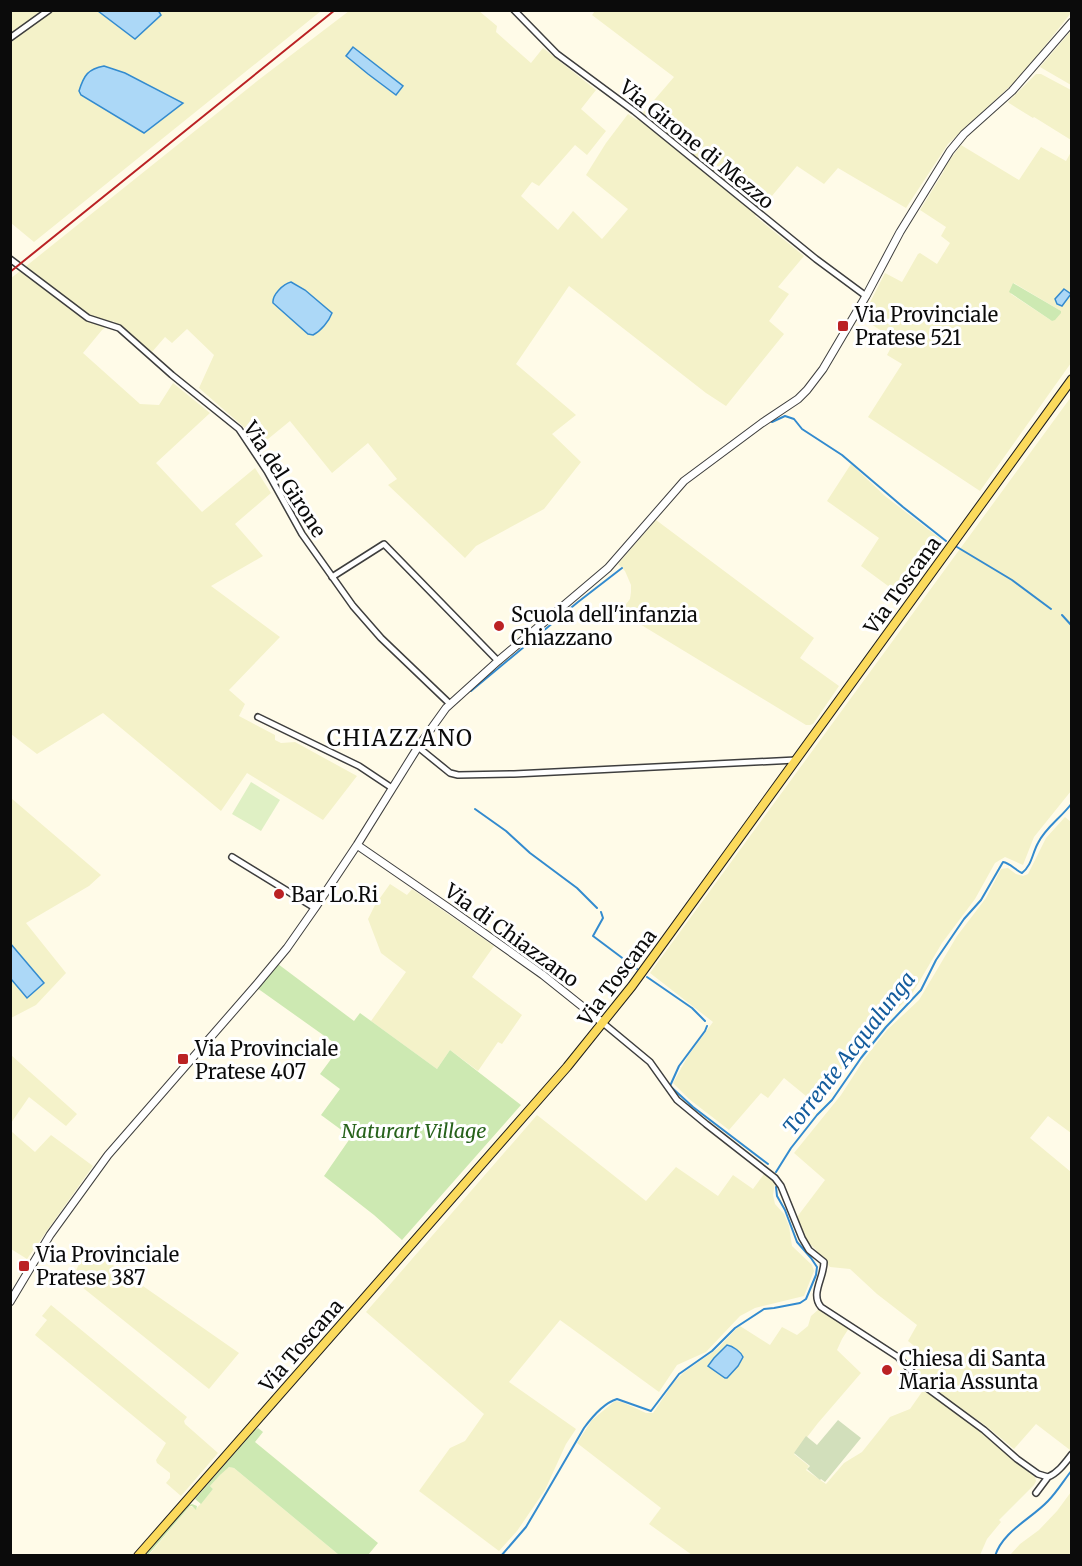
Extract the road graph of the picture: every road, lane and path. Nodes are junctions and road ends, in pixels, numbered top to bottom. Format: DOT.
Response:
graph roads {
  1 [pos="49,10"];
  2 [pos="514,10"];
  3 [pos="1071,22"];
  4 [pos="10,38"];
  5 [pos="10,259"];
  6 [pos="866,296"];
  7 [pos="1071,379"];
  8 [pos="332,577"];
  9 [pos="498,661"];
  10 [pos="450,704"];
  11 [pos="258,717"];
  12 [pos="418,747"];
  13 [pos="796,760"];
  14 [pos="392,788"];
  15 [pos="357,845"];
  16 [pos="232,856"];
  17 [pos="315,908"];
  18 [pos="603,1023"];
  19 [pos="10,1302"];
  20 [pos="1071,1454"];
  21 [pos="1048,1477"];
  22 [pos="1036,1493"];
  23 [pos="138,1556"];
  1 -- 4 [label="street"];
  2 -- 6 [label="street, Via Girone di Mezzo"];
  3 -- 6 [label="street"];
  5 -- 8 [label="street, Via del Girone"];
  6 -- 9 [label="street"];
  7 -- 13 [label="main road, Via Toscana"];
  8 -- 9 [label="street"];
  8 -- 10 [label="street, Via del Girone"];
  9 -- 10 [label="street"];
  10 -- 12 [label="street"];
  11 -- 14 [label="street"];
  12 -- 13 [label="street"];
  12 -- 14 [label="street"];
  13 -- 18 [label="main road, Via Toscana"];
  14 -- 15 [label="street"];
  15 -- 17 [label="street"];
  15 -- 18 [label="street, Via di Chiazzano"];
  16 -- 17 [label="street"];
  17 -- 19 [label="street"];
  18 -- 21 [label="street, Via di Chiazzano"];
  18 -- 23 [label="main road, Via Toscana"];
  20 -- 21 [label="street"];
  21 -- 22 [label="street"];
}
